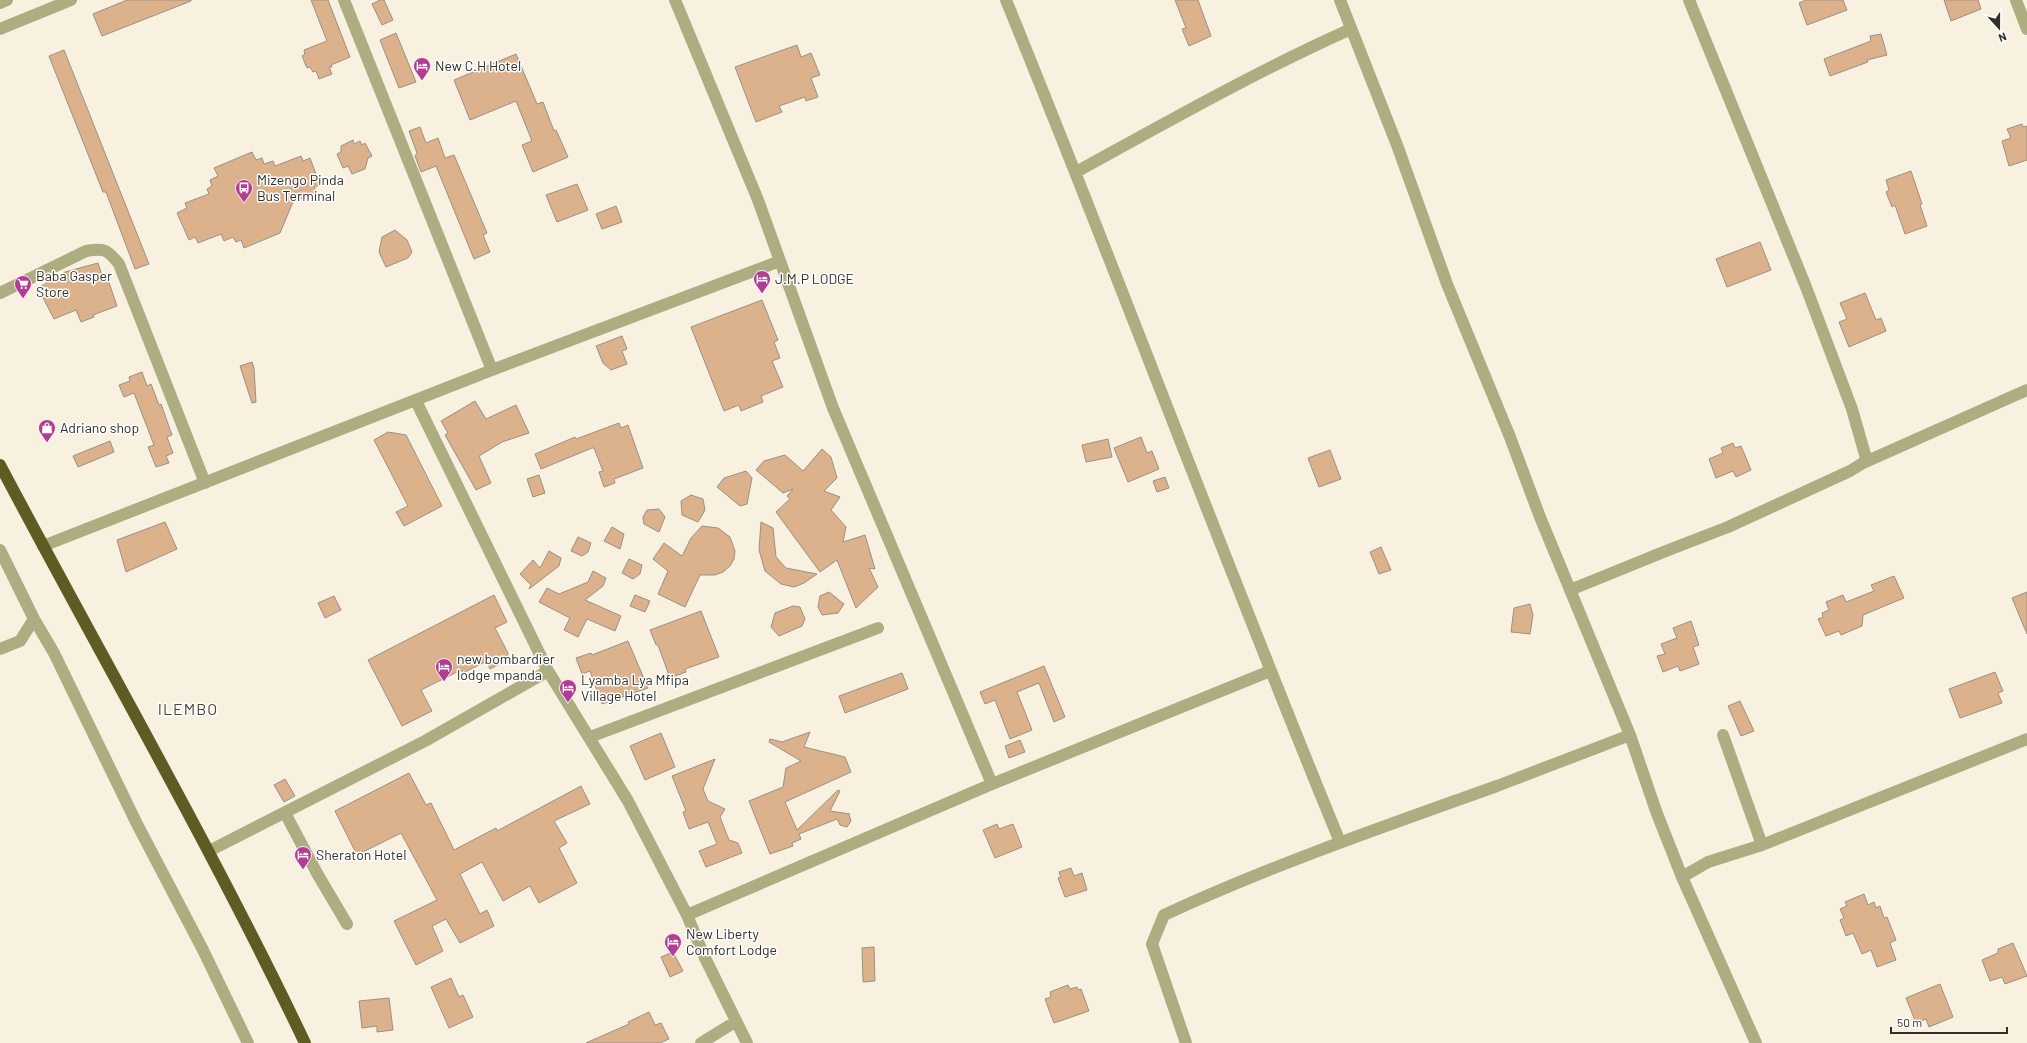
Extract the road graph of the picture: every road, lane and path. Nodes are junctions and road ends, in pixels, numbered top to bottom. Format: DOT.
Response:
graph roads {
  1 [pos="7,0"];
  2 [pos="71,0"];
  3 [pos="344,0"];
  4 [pos="676,0"];
  5 [pos="1006,0"];
  6 [pos="1340,0"];
  7 [pos="1689,0"];
  8 [pos="2016,0"];
  9 [pos="0,3"];
  10 [pos="1351,28"];
  11 [pos="0,29"];
  12 [pos="2027,29"];
  13 [pos="1076,172"];
  14 [pos="780,261"];
  15 [pos="0,293"];
  16 [pos="492,370"];
  17 [pos="2027,390"];
  18 [pos="416,401"];
  19 [pos="1863,463"];
  20 [pos="0,465"];
  21 [pos="205,483"];
  22 [pos="43,546"];
  23 [pos="0,550"];
  24 [pos="1570,590"];
  25 [pos="34,619"];
  26 [pos="878,628"];
  27 [pos="0,649"];
  28 [pos="548,671"];
  29 [pos="1270,671"];
  30 [pos="1630,735"];
  31 [pos="1723,735"];
  32 [pos="590,737"];
  33 [pos="2027,739"];
  34 [pos="992,784"];
  35 [pos="285,813"];
  36 [pos="1340,842"];
  37 [pos="1762,845"];
  38 [pos="209,851"];
  39 [pos="1682,877"];
  40 [pos="687,915"];
  41 [pos="348,924"];
  42 [pos="735,1022"];
  43 [pos="248,1043"];
  44 [pos="305,1043"];
  45 [pos="701,1043"];
  46 [pos="747,1043"];
  47 [pos="1186,1043"];
  48 [pos="1756,1043"];
  1 -- 9 [label="street"];
  2 -- 11 [label="street"];
  3 -- 16 [label="street"];
  4 -- 14 [label="street"];
  5 -- 13 [label="street"];
  6 -- 10 [label="street"];
  7 -- 19 [label="street"];
  8 -- 12 [label="street"];
  10 -- 13 [label="street"];
  10 -- 24 [label="street"];
  13 -- 29 [label="street"];
  14 -- 16 [label="street"];
  14 -- 34 [label="street"];
  15 -- 21 [label="street"];
  16 -- 18 [label="street"];
  17 -- 19 [label="street"];
  18 -- 21 [label="street"];
  18 -- 28 [label="street"];
  19 -- 24 [label="street"];
  20 -- 22 [label="highway"];
  21 -- 22 [label="street"];
  22 -- 38 [label="highway"];
  23 -- 25 [label="street"];
  24 -- 30 [label="street"];
  25 -- 27 [label="street"];
  25 -- 43 [label="street"];
  26 -- 32 [label="street"];
  28 -- 32 [label="street"];
  28 -- 35 [label="street"];
  29 -- 34 [label="street"];
  29 -- 36 [label="street"];
  30 -- 36 [label="street"];
  30 -- 39 [label="street"];
  31 -- 37 [label="street"];
  32 -- 40 [label="street"];
  33 -- 37 [label="street"];
  34 -- 40 [label="street"];
  35 -- 38 [label="street"];
  35 -- 41 [label="street"];
  36 -- 47 [label="street"];
  37 -- 39 [label="street"];
  38 -- 44 [label="highway"];
  39 -- 48 [label="street"];
  40 -- 42 [label="street"];
  42 -- 45 [label="street"];
  42 -- 46 [label="street"];
}
